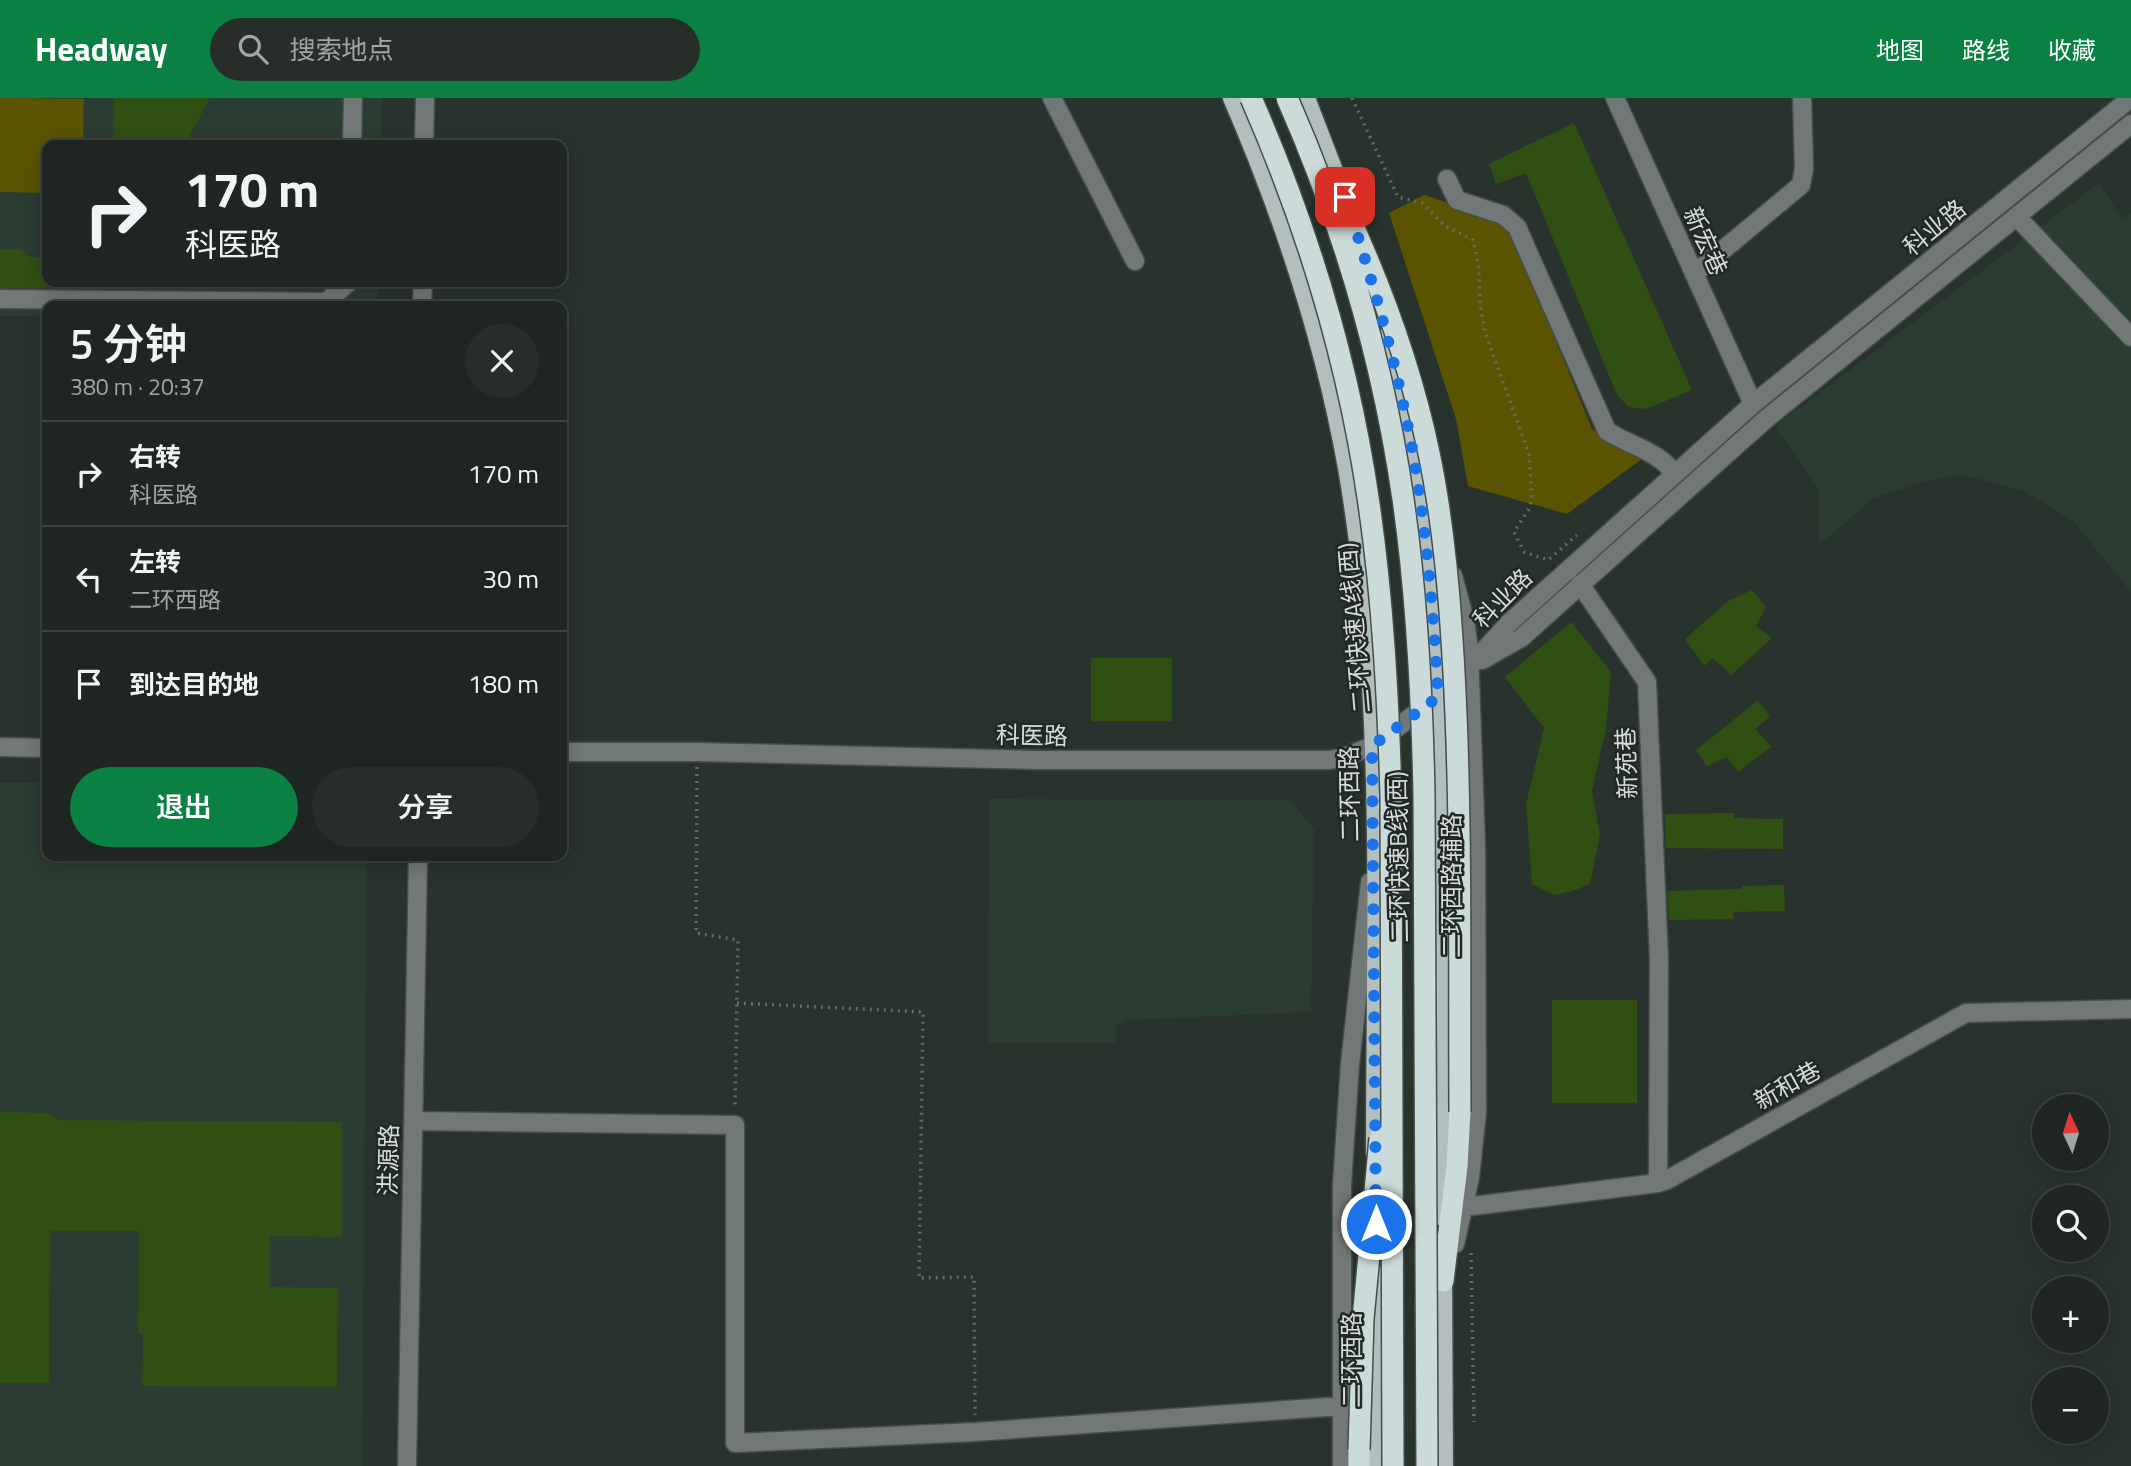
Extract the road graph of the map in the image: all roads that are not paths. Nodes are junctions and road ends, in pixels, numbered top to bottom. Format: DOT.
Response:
graph roads {
  1 [pos="353,98"];
  2 [pos="425,98"];
  3 [pos="1052,98"];
  4 [pos="1232,98"];
  5 [pos="1251,98"];
  6 [pos="1615,98"];
  7 [pos="1802,98"];
  8 [pos="2131,98"];
  9 [pos="1295,101"];
  10 [pos="2129,128"];
  11 [pos="352,140"];
  12 [pos="424,140"];
  13 [pos="1447,179"];
  14 [pos="2017,217"];
  15 [pos="1135,261"];
  16 [pos="1694,274"];
  17 [pos="343,287"];
  18 [pos="0,299"];
  19 [pos="217,301"];
  20 [pos="327,301"];
  21 [pos="2131,337"];
  22 [pos="1754,404"];
  23 [pos="1675,474"];
  24 [pos="1419,495"];
  25 [pos="1580,584"];
  26 [pos="1470,666"];
  27 [pos="1438,697"];
  28 [pos="1372,746"];
  29 [pos="0,747"];
  30 [pos="42,748"];
  31 [pos="567,752"];
  32 [pos="1374,847"];
  33 [pos="418,861"];
  34 [pos="1392,1006"];
  35 [pos="2131,1009"];
  36 [pos="414,1122"];
  37 [pos="1658,1184"];
  38 [pos="1464,1207"];
  39 [pos="1443,1281"];
  40 [pos="1342,1406"];
  41 [pos="408,1466"];
  42 [pos="1342,1466"];
  43 [pos="1359,1466"];
  44 [pos="1376,1466"];
  45 [pos="1393,1466"];
  46 [pos="1427,1466"];
  47 [pos="1444,1466"];
  1 -- 11 [label="street"];
  2 -- 12 [label="street"];
  3 -- 15 [label="street"];
  4 -- 28 [label="main road, 二环西路"];
  5 -- 34 [label="highway, 二环快速A线(西), bridge"];
  6 -- 16 [label="street, 新宏巷"];
  7 -- 16 [label="street"];
  8 -- 22 [label="street, 科业路"];
  9 -- 24 [label="main road"];
  9 -- 39 [label="highway, bridge"];
  9 -- 46 [label="highway, 二环快速B线(西), bridge"];
  10 -- 14 [label="street, 科业路"];
  13 -- 23 [label="street"];
  14 -- 21 [label="street"];
  14 -- 25 [label="street, 科业路"];
  16 -- 22 [label="street, 新宏巷"];
  17 -- 20 [label="street"];
  18 -- 19 [label="street"];
  22 -- 23 [label="street, 科业路"];
  23 -- 26 [label="street, 科业路"];
  24 -- 26 [label="street, 二环西路辅路"];
  24 -- 27 [label="main road"];
  25 -- 26 [label="street, 科业路"];
  25 -- 37 [label="street, 新苑巷"];
  26 -- 27 [label="street, 科医路"];
  26 -- 38 [label="street, 二环西路辅路"];
  27 -- 28 [label="street, 科医路"];
  27 -- 39 [label="main road"];
  28 -- 31 [label="street, 科医路"];
  28 -- 32 [label="main road, 二环西路"];
  29 -- 30 [label="street"];
  32 -- 40 [label="street"];
  32 -- 44 [label="main road, 二环西路"];
  33 -- 36 [label="street, 洪源路"];
  34 -- 43 [label="highway, bridge"];
  34 -- 45 [label="highway, 二环快速A线(西), bridge"];
  35 -- 37 [label="street, 新和巷"];
  36 -- 40 [label="street"];
  36 -- 41 [label="street, 洪源路"];
  37 -- 38 [label="street, 新和巷"];
  38 -- 39 [label="street, 二环西路辅路"];
  39 -- 47 [label="main road"];
  40 -- 42 [label="street"];
}
